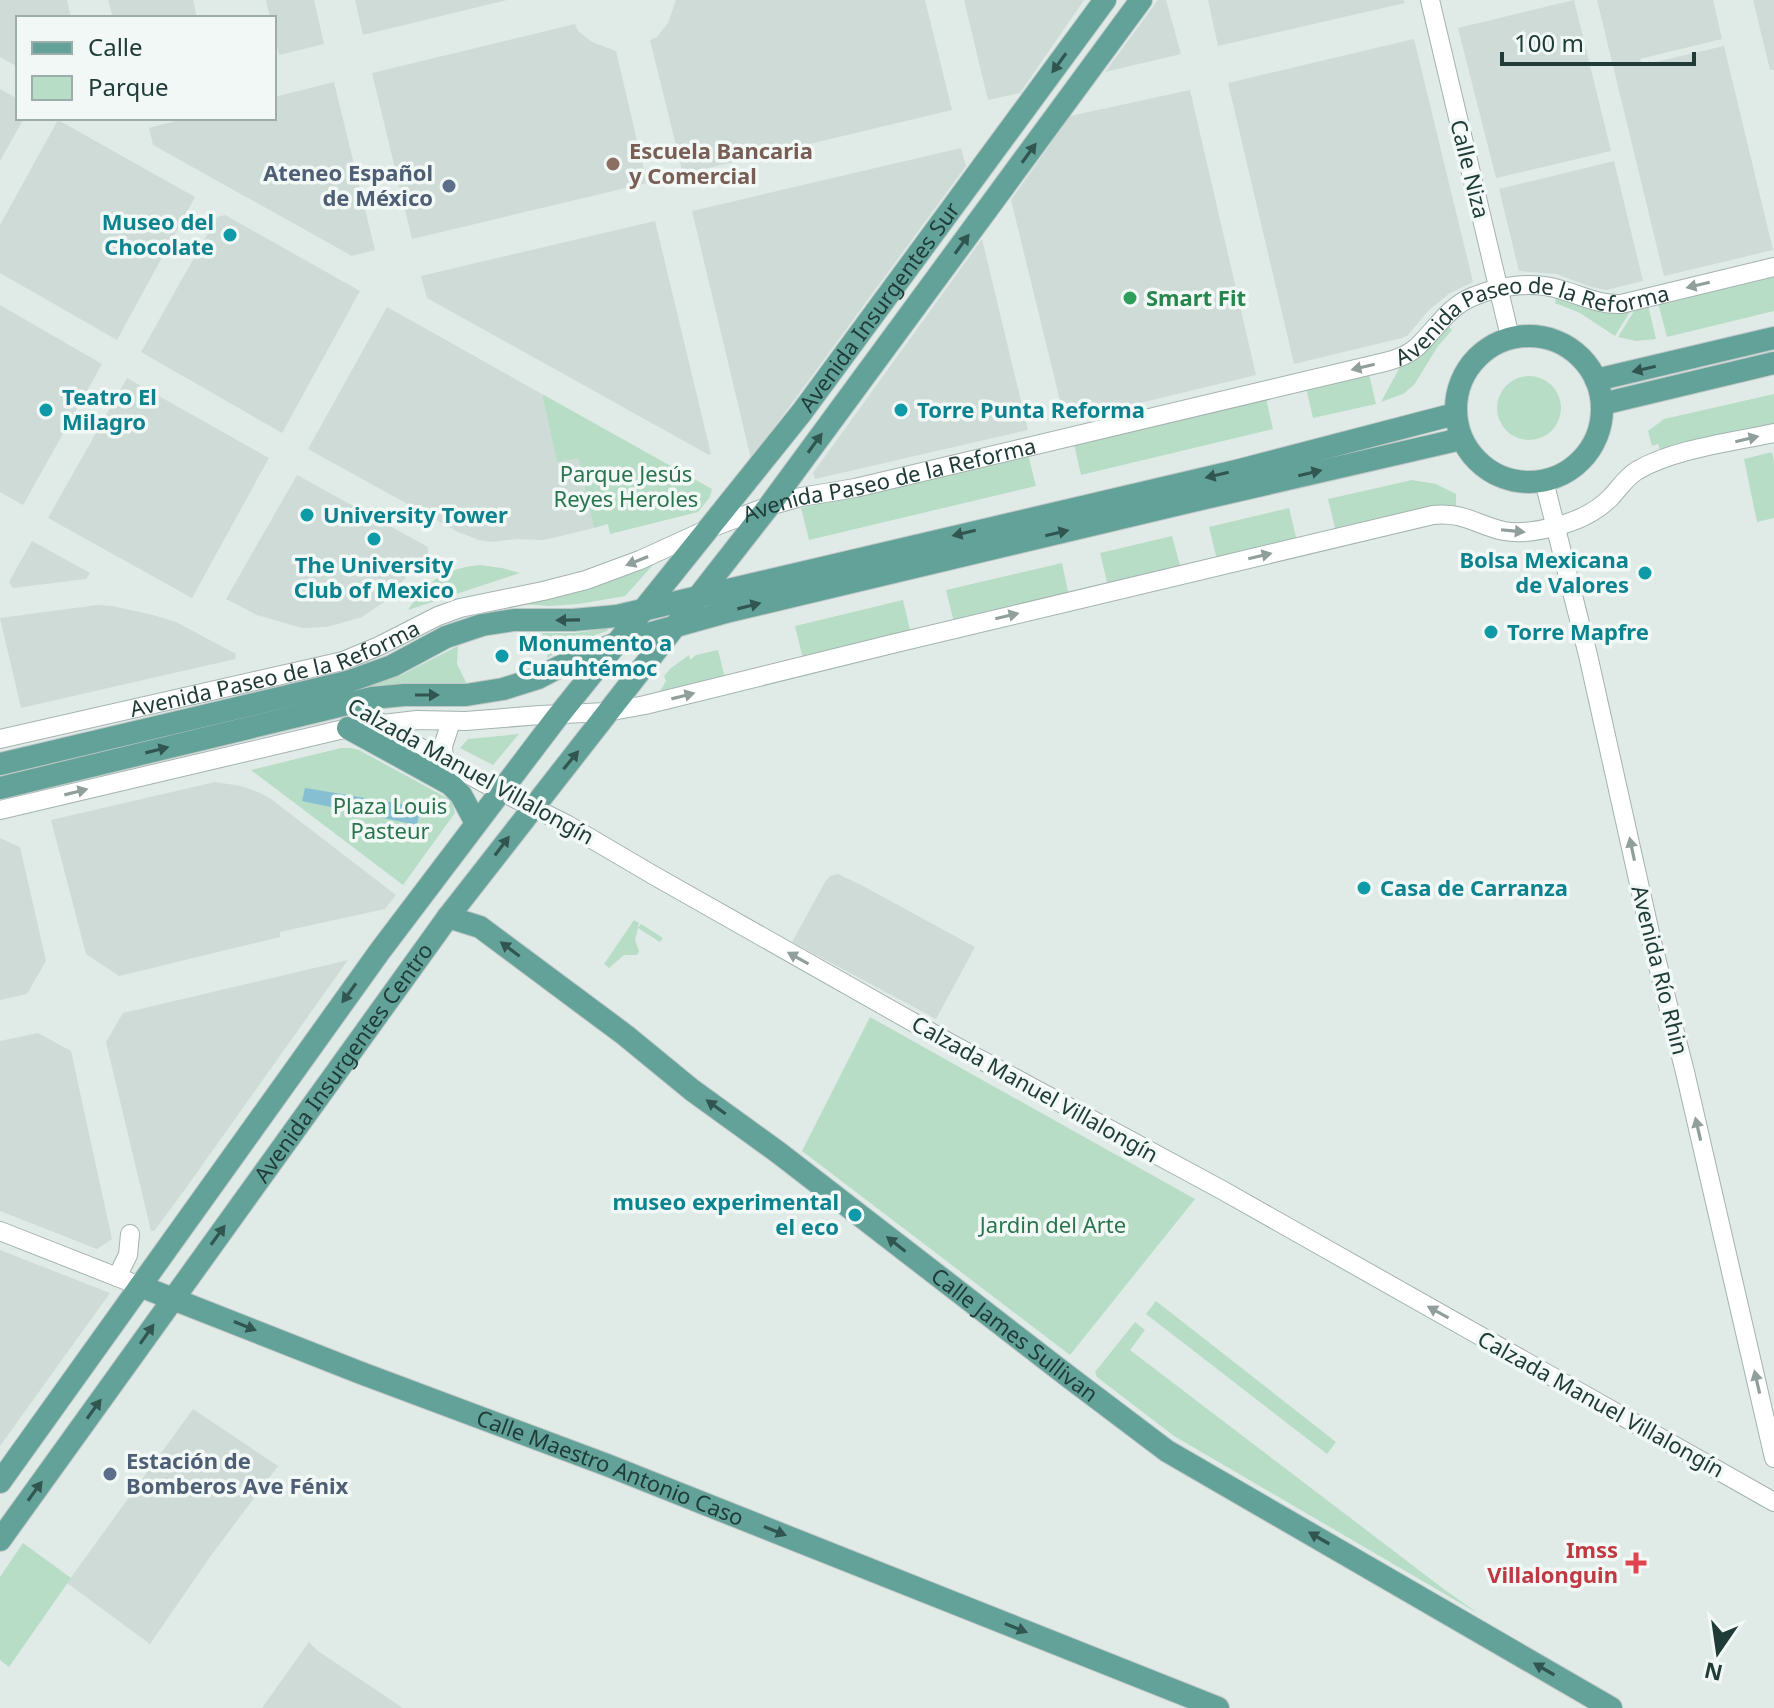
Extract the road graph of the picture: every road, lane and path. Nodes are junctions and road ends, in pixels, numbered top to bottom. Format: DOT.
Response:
graph roads {
  1 [pos="1105,0"];
  2 [pos="1141,0"];
  3 [pos="1430,0"];
  4 [pos="1774,267"];
  5 [pos="1499,289"];
  6 [pos="1510,337"];
  7 [pos="1774,338"];
  8 [pos="1774,363"];
  9 [pos="1596,380"];
  10 [pos="1602,404"];
  11 [pos="1455,414"];
  12 [pos="1774,433"];
  13 [pos="1461,439"];
  14 [pos="1544,481"];
  15 [pos="769,506"];
  16 [pos="1555,527"];
  17 [pos="708,529"];
  18 [pos="699,595"];
  19 [pos="645,609"];
  20 [pos="674,627"];
  21 [pos="619,642"];
  22 [pos="298,672"];
  23 [pos="325,687"];
  24 [pos="350,703"];
  25 [pos="607,712"];
  26 [pos="560,715"];
  27 [pos="451,722"];
  28 [pos="380,723"];
  29 [pos="348,728"];
  30 [pos="0,739"];
  31 [pos="444,761"];
  32 [pos="0,764"];
  33 [pos="0,788"];
  34 [pos="500,791"];
  35 [pos="533,806"];
  36 [pos="0,810"];
  37 [pos="476,823"];
  38 [pos="448,917"];
  39 [pos="0,1231"];
  40 [pos="130,1234"];
  41 [pos="117,1277"];
  42 [pos="140,1286"];
  43 [pos="172,1298"];
  44 [pos="39,1427"];
  45 [pos="66,1447"];
  46 [pos="1774,1458"];
  47 [pos="0,1482"];
  48 [pos="1774,1502"];
  49 [pos="0,1540"];
  50 [pos="1218,1708"];
  51 [pos="1611,1708"];
  1 -- 17 [label="main road, Avenida Insurgentes Sur, one-way"];
  15 -- 2 [label="main road, Avenida Insurgentes Sur, one-way"];
  3 -- 5 [label="street, Calle Niza"];
  4 -- 5 [label="street, Avenida Paseo de la Reforma, one-way"];
  5 -- 6 [label="street, Calle Niza"];
  5 -- 15 [label="street, Avenida Paseo de la Reforma, one-way"];
  6 -- 9 [label="main road, Avenida Paseo de la Reforma"];
  6 -- 11 [label="main road, Avenida Paseo de la Reforma"];
  7 -- 9 [label="main road, one-way"];
  8 -- 10 [label="main road"];
  9 -- 10 [label="main road, Avenida Paseo de la Reforma"];
  10 -- 14 [label="main road, Avenida Paseo de la Reforma"];
  11 -- 13 [label="main road, Avenida Paseo de la Reforma"];
  11 -- 18 [label="main road, Avenida Paseo de la Reforma, one-way"];
  16 -- 12 [label="street, one-way"];
  13 -- 14 [label="main road, Avenida Paseo de la Reforma"];
  20 -- 13 [label="main road, Avenida Paseo de la Reforma, one-way"];
  14 -- 16 [label="street, Avenida Río Rhin"];
  15 -- 17 [label="street, Avenida Paseo de la Reforma"];
  15 -- 18 [label="main road, Avenida Insurgentes Sur"];
  25 -- 16 [label="street, one-way"];
  46 -- 16 [label="street, Avenida Río Rhin, one-way"];
  17 -- 19 [label="main road, Avenida Insurgentes Sur"];
  17 -- 22 [label="street, Avenida Paseo de la Reforma, one-way"];
  18 -- 19 [label="main road, Avenida Paseo de la Reforma"];
  18 -- 20 [label="main road, Avenida Insurgentes Centro"];
  19 -- 21 [label="main road, Avenida Insurgentes Centro"];
  19 -- 23 [label="main road, Avenida Paseo de la Reforma, one-way"];
  20 -- 21 [label="main road, Avenida Paseo de la Reforma"];
  20 -- 25 [label="main road, Avenida Insurgentes Centro"];
  24 -- 21 [label="main road, Avenida Paseo de la Reforma, one-way"];
  21 -- 26 [label="main road, Avenida Insurgentes Centro"];
  22 -- 23 [label="street, Calzada Manuel Villalongín"];
  22 -- 30 [label="street, Avenida Paseo de la Reforma"];
  23 -- 24 [label="street, Calzada Manuel Villalongín"];
  23 -- 32 [label="main road, Avenida Paseo de la Reforma"];
  24 -- 28 [label="street, Calzada Manuel Villalongín"];
  33 -- 24 [label="main road, Avenida Paseo de la Reforma, one-way"];
  25 -- 26 [label="street"];
  35 -- 25 [label="main road, Avenida Insurgentes Centro, one-way"];
  26 -- 27 [label="street"];
  26 -- 34 [label="main road, Avenida Insurgentes Centro"];
  27 -- 28 [label="street"];
  27 -- 31 [label="street"];
  28 -- 29 [label="street"];
  28 -- 31 [label="street, Calzada Manuel Villalongín"];
  36 -- 29 [label="street, one-way"];
  29 -- 37 [label="main road"];
  31 -- 34 [label="street, Calzada Manuel Villalongín"];
  34 -- 35 [label="street, Calzada Manuel Villalongín"];
  34 -- 37 [label="main road, Avenida Insurgentes Centro"];
  38 -- 35 [label="main road, Avenida Insurgentes Centro, one-way"];
  48 -- 35 [label="street, Calzada Manuel Villalongín, one-way"];
  37 -- 42 [label="main road, Avenida Insurgentes Centro, one-way"];
  43 -- 38 [label="main road, Avenida Insurgentes Centro, one-way"];
  51 -- 38 [label="main road, Calle James Sullivan, one-way"];
  39 -- 41 [label="street, Calle Maestro Antonio Caso"];
  40 -- 41 [label="street"];
  41 -- 42 [label="street, Calle Maestro Antonio Caso"];
  42 -- 43 [label="main road, Calle Maestro Antonio Caso"];
  42 -- 44 [label="main road, Avenida Insurgentes Centro"];
  45 -- 43 [label="main road, Avenida Insurgentes Centro, one-way"];
  43 -- 50 [label="main road, Calle Maestro Antonio Caso, one-way"];
  44 -- 45 [label="main road"];
  44 -- 47 [label="main road, Avenida Insurgentes Centro"];
  49 -- 45 [label="main road, Avenida Insurgentes Centro, one-way"];
}
